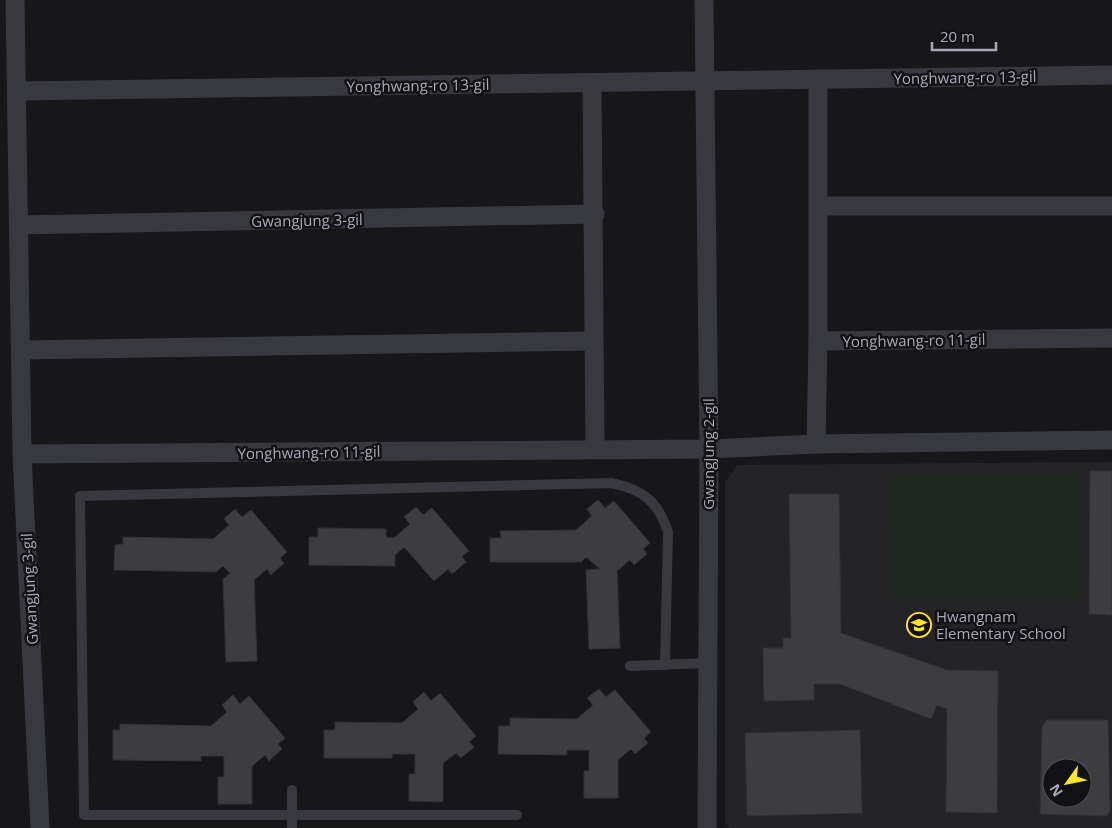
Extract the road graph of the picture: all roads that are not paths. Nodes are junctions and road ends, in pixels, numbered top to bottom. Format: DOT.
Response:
graph roads {
  1 [pos="15,0"];
  2 [pos="704,0"];
  3 [pos="1112,75"];
  4 [pos="818,79"];
  5 [pos="705,81"];
  6 [pos="592,82"];
  7 [pos="18,91"];
  8 [pos="818,206"];
  9 [pos="1112,206"];
  10 [pos="595,214"];
  11 [pos="19,225"];
  12 [pos="1112,338"];
  13 [pos="594,341"];
  14 [pos="818,341"];
  15 [pos="21,350"];
  16 [pos="1112,440"];
  17 [pos="816,444"];
  18 [pos="595,449"];
  19 [pos="708,449"];
  20 [pos="22,454"];
  21 [pos="708,664"];
  22 [pos="665,665"];
  23 [pos="630,666"];
  24 [pos="292,790"];
  25 [pos="517,815"];
  26 [pos="292,816"];
  27 [pos="40,828"];
  28 [pos="292,828"];
  29 [pos="708,828"];
  1 -- 7 [label="street, Gwangjung 3-gil"];
  2 -- 5 [label="street, Gwangjung 2-gil"];
  3 -- 4 [label="street, Yonghwang-ro 13-gil"];
  4 -- 5 [label="street, Yonghwang-ro 13-gil"];
  4 -- 8 [label="street"];
  5 -- 6 [label="street, Yonghwang-ro 13-gil"];
  5 -- 19 [label="street, Gwangjung 2-gil"];
  6 -- 7 [label="street, Yonghwang-ro 13-gil"];
  6 -- 10 [label="street"];
  7 -- 11 [label="street, Gwangjung 3-gil"];
  8 -- 9 [label="street"];
  8 -- 14 [label="street"];
  10 -- 11 [label="street, Gwangjung 3-gil"];
  10 -- 13 [label="street"];
  11 -- 15 [label="street, Gwangjung 3-gil"];
  12 -- 14 [label="street, Yonghwang-ro 11-gil"];
  13 -- 15 [label="street"];
  13 -- 18 [label="street"];
  14 -- 17 [label="street"];
  15 -- 20 [label="street, Gwangjung 3-gil"];
  16 -- 17 [label="street, Yonghwang-ro 11-gil"];
  17 -- 19 [label="street, Yonghwang-ro 11-gil"];
  18 -- 19 [label="street, Yonghwang-ro 11-gil"];
  18 -- 20 [label="street, Yonghwang-ro 11-gil"];
  19 -- 21 [label="street, Gwangjung 2-gil"];
  20 -- 27 [label="street, Gwangjung 3-gil"];
  21 -- 22 [label="lane"];
  21 -- 29 [label="street, Gwangjung 2-gil"];
  22 -- 23 [label="lane"];
  22 -- 26 [label="lane"];
  24 -- 26 [label="lane"];
  25 -- 26 [label="lane"];
  26 -- 28 [label="lane"];
}
